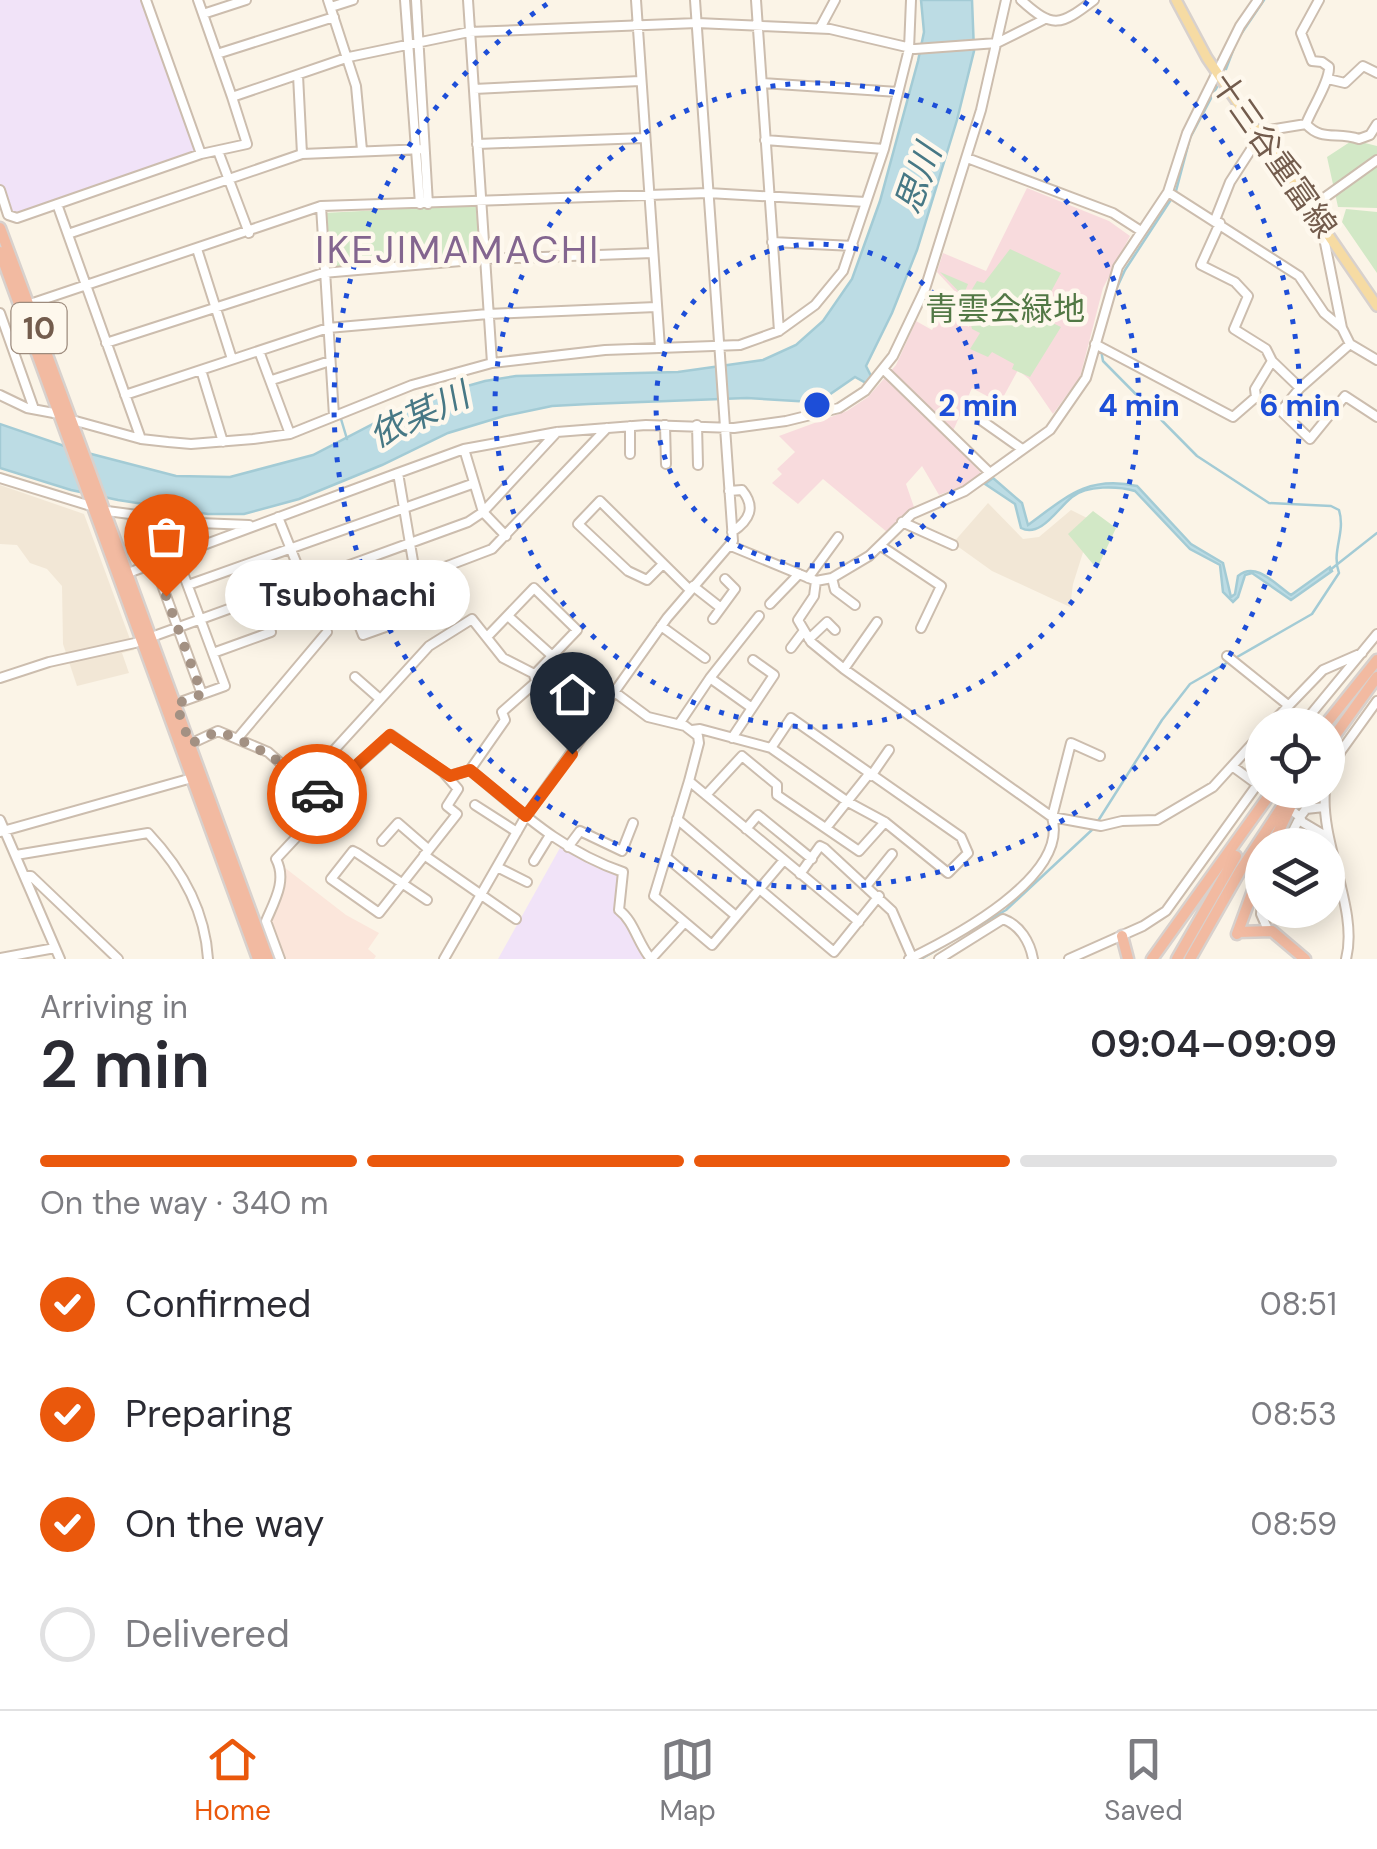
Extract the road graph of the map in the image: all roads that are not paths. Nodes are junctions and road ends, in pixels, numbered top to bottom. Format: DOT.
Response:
graph roads {
  1 [pos="146,0"];
  2 [pos="198,0"];
  3 [pos="246,0"];
  4 [pos="353,0"];
  5 [pos="405,0"];
  6 [pos="416,0"];
  7 [pos="468,0"];
  8 [pos="636,0"];
  9 [pos="695,0"];
  10 [pos="756,0"];
  11 [pos="834,0"];
  12 [pos="911,0"];
  13 [pos="1006,0"];
  14 [pos="1021,0"];
  15 [pos="1094,0"];
  16 [pos="1176,0"];
  17 [pos="1258,0"];
  18 [pos="1319,0"];
  19 [pos="331,8"];
  20 [pos="203,14"];
  21 [pos="1043,20"];
  22 [pos="697,22"];
  23 [pos="638,25"];
  24 [pos="757,26"];
  25 [pos="820,28"];
  26 [pos="469,32"];
  27 [pos="993,43"];
  28 [pos="413,45"];
  29 [pos="912,49"];
  30 [pos="217,54"];
  31 [pos="349,58"];
  32 [pos="1377,73"];
  33 [pos="1217,74"];
  34 [pos="298,75"];
  35 [pos="1328,80"];
  36 [pos="640,82"];
  37 [pos="762,83"];
  38 [pos="474,89"];
  39 [pos="898,92"];
  40 [pos="232,96"];
  41 [pos="1306,124"];
  42 [pos="1377,124"];
  43 [pos="1260,136"];
  44 [pos="645,138"];
  45 [pos="766,140"];
  46 [pos="476,144"];
  47 [pos="420,149"];
  48 [pos="884,149"];
  49 [pos="218,150"];
  50 [pos="362,150"];
  51 [pos="201,154"];
  52 [pos="302,154"];
  53 [pos="966,158"];
  54 [pos="1377,160"];
  55 [pos="229,179"];
  56 [pos="0,190"];
  57 [pos="1168,192"];
  58 [pos="708,193"];
  59 [pos="769,196"];
  60 [pos="649,197"];
  61 [pos="481,201"];
  62 [pos="866,202"];
  63 [pos="56,204"];
  64 [pos="424,204"];
  65 [pos="321,206"];
  66 [pos="1310,208"];
  67 [pos="1218,222"];
  68 [pos="0,228"];
  69 [pos="1322,228"];
  70 [pos="1141,232"];
  71 [pos="249,233"];
  72 [pos="68,234"];
  73 [pos="772,242"];
  74 [pos="853,246"];
  75 [pos="197,250"];
  76 [pos="652,253"];
  77 [pos="3,254"];
  78 [pos="484,259"];
  79 [pos="323,273"];
  80 [pos="84,287"];
  81 [pos="25,306"];
  82 [pos="1377,306"];
  83 [pos="215,307"];
  84 [pos="656,308"];
  85 [pos="0,313"];
  86 [pos="488,314"];
  87 [pos="328,328"];
  88 [pos="1342,328"];
  89 [pos="779,332"];
  90 [pos="106,343"];
  91 [pos="1350,344"];
  92 [pos="719,347"];
  93 [pos="1099,347"];
  94 [pos="660,348"];
  95 [pos="259,351"];
  96 [pos="232,359"];
  97 [pos="1377,360"];
  98 [pos="330,361"];
  99 [pos="1272,361"];
  100 [pos="492,364"];
  101 [pos="201,370"];
  102 [pos="884,370"];
  103 [pos="272,380"];
  104 [pos="1300,388"];
  105 [pos="0,395"];
  106 [pos="125,395"];
  107 [pos="1256,397"];
  108 [pos="34,409"];
  109 [pos="1281,411"];
  110 [pos="59,414"];
  111 [pos="334,416"];
  112 [pos="1377,417"];
  113 [pos="981,420"];
  114 [pos="725,423"];
  115 [pos="664,425"];
  116 [pos="697,425"];
  117 [pos="630,426"];
  118 [pos="71,428"];
  119 [pos="606,428"];
  120 [pos="557,432"];
  121 [pos="290,434"];
  122 [pos="141,439"];
  123 [pos="224,442"];
  124 [pos="464,449"];
  125 [pos="1022,450"];
  126 [pos="630,454"];
  127 [pos="666,464"];
  128 [pos="698,465"];
  129 [pos="398,473"];
  130 [pos="990,473"];
  131 [pos="0,478"];
  132 [pos="472,484"];
  133 [pos="729,491"];
  134 [pos="99,505"];
  135 [pos="404,508"];
  136 [pos="483,512"];
  137 [pos="278,517"];
  138 [pos="163,519"];
  139 [pos="902,522"];
  140 [pos="252,526"];
  141 [pos="732,532"];
  142 [pos="506,536"];
  143 [pos="838,536"];
  144 [pos="410,544"];
  145 [pos="953,544"];
  146 [pos="731,546"];
  147 [pos="881,546"];
  148 [pos="290,548"];
  149 [pos="176,554"];
  150 [pos="154,563"];
  151 [pos="663,564"];
  152 [pos="337,570"];
  153 [pos="128,573"];
  154 [pos="808,578"];
  155 [pos="832,578"];
  156 [pos="416,579"];
  157 [pos="725,579"];
  158 [pos="304,582"];
  159 [pos="188,585"];
  160 [pos="692,588"];
  161 [pos="259,598"];
  162 [pos="350,602"];
  163 [pos="770,604"];
  164 [pos="855,605"];
  165 [pos="721,608"];
  166 [pos="508,616"];
  167 [pos="760,616"];
  168 [pos="712,619"];
  169 [pos="200,620"];
  170 [pos="877,622"];
  171 [pos="661,626"];
  172 [pos="178,628"];
  173 [pos="922,628"];
  174 [pos="835,630"];
  175 [pos="328,632"];
  176 [pos="1377,634"];
  177 [pos="806,636"];
  178 [pos="487,637"];
  179 [pos="146,639"];
  180 [pos="791,648"];
  181 [pos="213,653"];
  182 [pos="1362,653"];
  183 [pos="554,656"];
  184 [pos="705,658"];
  185 [pos="1230,659"];
  186 [pos="753,660"];
  187 [pos="1377,660"];
  188 [pos="844,670"];
  189 [pos="534,675"];
  190 [pos="356,677"];
  191 [pos="0,678"];
  192 [pos="710,678"];
  193 [pos="1377,678"];
  194 [pos="554,684"];
  195 [pos="615,693"];
  196 [pos="202,694"];
  197 [pos="380,699"];
  198 [pos="1377,700"];
  199 [pos="176,704"];
  200 [pos="1288,704"];
  201 [pos="752,708"];
  202 [pos="1285,708"];
  203 [pos="1316,708"];
  204 [pos="1337,708"];
  205 [pos="1345,721"];
  206 [pos="679,724"];
  207 [pos="692,730"];
  208 [pos="237,738"];
  209 [pos="732,738"];
  210 [pos="190,744"];
  211 [pos="771,748"];
  212 [pos="1345,748"];
  213 [pos="889,750"];
  214 [pos="1245,752"];
  215 [pos="1100,756"];
  216 [pos="1232,766"];
  217 [pos="470,770"];
  218 [pos="443,772"];
  219 [pos="1245,774"];
  220 [pos="870,775"];
  221 [pos="192,778"];
  222 [pos="689,781"];
  223 [pos="305,782"];
  224 [pos="338,786"];
  225 [pos="706,795"];
  226 [pos="320,798"];
  227 [pos="848,802"];
  228 [pos="354,803"];
  229 [pos="474,805"];
  230 [pos="1245,805"];
  231 [pos="1263,808"];
  232 [pos="1265,808"];
  233 [pos="1284,808"];
  234 [pos="1305,808"];
  235 [pos="1320,808"];
  236 [pos="1300,813"];
  237 [pos="526,816"];
  238 [pos="1052,817"];
  239 [pos="677,819"];
  240 [pos="0,820"];
  241 [pos="884,822"];
  242 [pos="633,823"];
  243 [pos="826,828"];
  244 [pos="1293,828"];
  245 [pos="1312,828"];
  246 [pos="746,829"];
  247 [pos="2,831"];
  248 [pos="517,832"];
  249 [pos="835,834"];
  250 [pos="550,835"];
  251 [pos="382,841"];
  252 [pos="568,847"];
  253 [pos="824,848"];
  254 [pos="426,852"];
  255 [pos="892,854"];
  256 [pos="16,855"];
  257 [pos="666,857"];
  258 [pos="812,859"];
  259 [pos="534,860"];
  260 [pos="784,860"];
  261 [pos="497,866"];
  262 [pos="800,874"];
  263 [pos="26,876"];
  264 [pos="528,882"];
  265 [pos="401,883"];
  266 [pos="867,885"];
  267 [pos="760,888"];
  268 [pos="481,895"];
  269 [pos="879,896"];
  270 [pos="427,900"];
  271 [pos="998,908"];
  272 [pos="1345,908"];
  273 [pos="1245,913"];
  274 [pos="736,916"];
  275 [pos="516,919"];
  276 [pos="1003,919"];
  277 [pos="859,922"];
  278 [pos="684,923"];
  279 [pos="1268,930"];
  280 [pos="1122,936"];
  281 [pos="55,948"];
  282 [pos="0,958"];
  283 [pos="911,958"];
  284 [pos="60,959"];
  285 [pos="118,959"];
  286 [pos="208,959"];
  287 [pos="258,959"];
  288 [pos="268,959"];
  289 [pos="280,959"];
  290 [pos="444,959"];
  291 [pos="939,959"];
  292 [pos="1033,959"];
  293 [pos="1069,959"];
  294 [pos="1128,959"];
  295 [pos="1152,959"];
  296 [pos="1177,959"];
  297 [pos="1190,959"];
  298 [pos="1305,959"];
  299 [pos="1346,959"];
  1 -- 51 [label="street"];
  2 -- 20 [label="street"];
  3 -- 20 [label="street"];
  4 -- 19 [label="street"];
  5 -- 28 [label="street"];
  6 -- 28 [label="street"];
  7 -- 26 [label="street"];
  8 -- 23 [label="street"];
  9 -- 22 [label="street"];
  10 -- 24 [label="street"];
  11 -- 25 [label="street"];
  12 -- 29 [label="street"];
  13 -- 27 [label="street"];
  14 -- 21 [label="street"];
  15 -- 21 [label="street"];
  16 -- 33 [label="main road, 十三谷重富線"];
  17 -- 33 [label="street"];
  18 -- 35 [label="street"];
  19 -- 30 [label="street"];
  19 -- 31 [label="street"];
  20 -- 30 [label="street"];
  21 -- 27 [label="street"];
  22 -- 23 [label="street"];
  22 -- 24 [label="street"];
  22 -- 58 [label="street"];
  23 -- 26 [label="street"];
  23 -- 36 [label="street"];
  24 -- 25 [label="street"];
  24 -- 37 [label="street"];
  25 -- 29 [label="street"];
  26 -- 28 [label="street"];
  26 -- 38 [label="street"];
  27 -- 29 [label="street"];
  27 -- 53 [label="street"];
  28 -- 31 [label="street"];
  28 -- 47 [label="street"];
  29 -- 39 [label="street"];
  30 -- 40 [label="street"];
  31 -- 34 [label="street"];
  31 -- 50 [label="street"];
  32 -- 35 [label="street"];
  33 -- 43 [label="main road, 十三谷重富線"];
  33 -- 57 [label="street"];
  34 -- 40 [label="street"];
  34 -- 52 [label="street"];
  35 -- 41 [label="street"];
  36 -- 38 [label="street"];
  36 -- 44 [label="street"];
  37 -- 39 [label="street"];
  37 -- 45 [label="street"];
  38 -- 46 [label="street"];
  39 -- 48 [label="street"];
  40 -- 49 [label="street"];
  41 -- 42 [label="street"];
  41 -- 43 [label="street"];
  43 -- 66 [label="main road, 十三谷重富線"];
  43 -- 67 [label="street"];
  44 -- 46 [label="street"];
  44 -- 60 [label="street"];
  45 -- 48 [label="street"];
  45 -- 59 [label="street"];
  46 -- 61 [label="street"];
  47 -- 50 [label="street"];
  47 -- 64 [label="street"];
  48 -- 62 [label="street"];
  49 -- 51 [label="street"];
  49 -- 55 [label="street"];
  50 -- 52 [label="street"];
  51 -- 63 [label="street"];
  52 -- 55 [label="street"];
  53 -- 70 [label="street"];
  53 -- 102 [label="street"];
  54 -- 66 [label="street"];
  55 -- 71 [label="street"];
  55 -- 72 [label="street"];
  56 -- 63 [label="street"];
  57 -- 67 [label="street"];
  57 -- 70 [label="street"];
  58 -- 59 [label="street"];
  58 -- 60 [label="street"];
  58 -- 92 [label="street"];
  59 -- 62 [label="street"];
  59 -- 73 [label="street"];
  60 -- 61 [label="street"];
  60 -- 76 [label="street"];
  61 -- 64 [label="street"];
  61 -- 78 [label="street"];
  62 -- 74 [label="street"];
  63 -- 72 [label="street"];
  64 -- 65 [label="street"];
  65 -- 71 [label="street"];
  65 -- 79 [label="street"];
  66 -- 69 [label="main road, 十三谷重富線"];
  67 -- 88 [label="street"];
  67 -- 99 [label="street"];
  68 -- 77 [label="highway, 10"];
  69 -- 82 [label="main road, 十三谷重富線"];
  69 -- 88 [label="street"];
  70 -- 93 [label="street"];
  71 -- 75 [label="street"];
  72 -- 80 [label="street"];
  73 -- 74 [label="street"];
  73 -- 89 [label="street"];
  74 -- 89 [label="street"];
  75 -- 80 [label="street"];
  75 -- 83 [label="street"];
  76 -- 78 [label="street"];
  76 -- 84 [label="street"];
  77 -- 81 [label="highway, 10"];
  78 -- 79 [label="street"];
  78 -- 86 [label="street"];
  79 -- 83 [label="street"];
  79 -- 87 [label="street"];
  80 -- 81 [label="street"];
  80 -- 90 [label="street"];
  81 -- 110 [label="highway, 10"];
  81 -- 118 [label="highway, 10"];
  83 -- 90 [label="street"];
  83 -- 96 [label="street"];
  84 -- 86 [label="street"];
  84 -- 94 [label="street"];
  85 -- 108 [label="street"];
  86 -- 87 [label="street"];
  86 -- 100 [label="street"];
  87 -- 95 [label="street"];
  87 -- 98 [label="street"];
  88 -- 91 [label="street"];
  89 -- 92 [label="street"];
  90 -- 106 [label="street"];
  91 -- 97 [label="street"];
  91 -- 104 [label="street"];
  92 -- 94 [label="street"];
  92 -- 114 [label="street"];
  93 -- 107 [label="street"];
  93 -- 125 [label="street"];
  94 -- 100 [label="street"];
  95 -- 96 [label="street"];
  95 -- 103 [label="street"];
  96 -- 101 [label="street"];
  98 -- 103 [label="street"];
  98 -- 111 [label="street"];
  99 -- 104 [label="street"];
  99 -- 107 [label="street"];
  100 -- 111 [label="street"];
  101 -- 106 [label="street"];
  101 -- 123 [label="street"];
  102 -- 114 [label="street"];
  102 -- 130 [label="street"];
  103 -- 121 [label="street"];
  104 -- 109 [label="street"];
  105 -- 108 [label="street"];
  106 -- 122 [label="street"];
  107 -- 109 [label="street"];
  108 -- 110 [label="street"];
  109 -- 112 [label="street"];
  110 -- 118 [label="highway, 10"];
  111 -- 121 [label="street"];
  113 -- 125 [label="street"];
  114 -- 116 [label="street"];
  114 -- 133 [label="street"];
  115 -- 116 [label="street"];
  115 -- 117 [label="street"];
  115 -- 127 [label="street"];
  116 -- 128 [label="street"];
  117 -- 119 [label="street"];
  117 -- 126 [label="street"];
  118 -- 122 [label="street"];
  118 -- 134 [label="highway, 10"];
  119 -- 120 [label="street"];
  119 -- 142 [label="street"];
  120 -- 124 [label="street"];
  120 -- 136 [label="street"];
  121 -- 123 [label="street"];
  122 -- 123 [label="street"];
  124 -- 129 [label="street"];
  124 -- 132 [label="street"];
  125 -- 130 [label="street"];
  129 -- 135 [label="street"];
  129 -- 137 [label="street"];
  130 -- 139 [label="street"];
  131 -- 134 [label="street"];
  132 -- 135 [label="street"];
  132 -- 136 [label="street"];
  133 -- 141 [label="street"];
  133 -- 141 [label="street"];
  134 -- 138 [label="street"];
  134 -- 153 [label="highway, 10"];
  134 -- 179 [label="highway, 10"];
  135 -- 144 [label="street"];
  135 -- 148 [label="street"];
  136 -- 142 [label="street"];
  136 -- 144 [label="street"];
  137 -- 140 [label="street"];
  137 -- 148 [label="street"];
  138 -- 140 [label="street"];
  138 -- 149 [label="street"];
  139 -- 145 [label="street"];
  139 -- 147 [label="street"];
  140 -- 149 [label="street"];
  141 -- 146 [label="street"];
  142 -- 156 [label="street"];
  143 -- 154 [label="street"];
  144 -- 152 [label="street"];
  144 -- 156 [label="street"];
  146 -- 154 [label="street"];
  146 -- 160 [label="street"];
  147 -- 155 [label="street"];
  147 -- 173 [label="street"];
  148 -- 158 [label="street"];
  148 -- 159 [label="street"];
  149 -- 150 [label="street"];
  149 -- 159 [label="street"];
  150 -- 153 [label="street"];
  150 -- 172 [label="street"];
  151 -- 151 [label="street"];
  151 -- 160 [label="street"];
  152 -- 158 [label="street"];
  152 -- 162 [label="street"];
  153 -- 179 [label="highway, 10"];
  154 -- 155 [label="street"];
  154 -- 163 [label="street"];
  154 -- 177 [label="street"];
  155 -- 164 [label="street"];
  156 -- 162 [label="street"];
  156 -- 162 [label="street"];
  157 -- 165 [label="street"];
  158 -- 161 [label="street"];
  159 -- 169 [label="street"];
  160 -- 165 [label="street"];
  160 -- 171 [label="street"];
  161 -- 169 [label="street"];
  161 -- 181 [label="street"];
  165 -- 168 [label="street"];
  166 -- 178 [label="street"];
  166 -- 183 [label="street"];
  166 -- 183 [label="street"];
  167 -- 192 [label="street"];
  169 -- 172 [label="street"];
  169 -- 181 [label="street"];
  170 -- 188 [label="street"];
  171 -- 184 [label="street"];
  171 -- 195 [label="street"];
  172 -- 179 [label="street"];
  172 -- 196 [label="street"];
  174 -- 177 [label="street"];
  175 -- 208 [label="street"];
  176 -- 182 [label="street"];
  177 -- 180 [label="street"];
  177 -- 188 [label="street"];
  178 -- 189 [label="street"];
  178 -- 197 [label="street"];
  179 -- 191 [label="street"];
  179 -- 199 [label="highway, 10"];
  179 -- 221 [label="highway, 10"];
  181 -- 196 [label="street"];
  182 -- 200 [label="street"];
  182 -- 203 [label="street"];
  183 -- 189 [label="street"];
  183 -- 195 [label="street"];
  185 -- 200 [label="street"];
  186 -- 201 [label="street"];
  187 -- 204 [label="highway"];
  188 -- 238 [label="street"];
  189 -- 194 [label="street"];
  189 -- 217 [label="street"];
  190 -- 197 [label="street"];
  192 -- 201 [label="street"];
  192 -- 206 [label="street"];
  193 -- 205 [label="highway"];
  195 -- 206 [label="street"];
  195 -- 237 [label="street"];
  196 -- 199 [label="street"];
  197 -- 223 [label="street"];
  198 -- 212 [label="street"];
  199 -- 210 [label="highway, 10"];
  200 -- 202 [label="street"];
  201 -- 209 [label="street"];
  206 -- 207 [label="street"];
  207 -- 209 [label="street"];
  207 -- 222 [label="street"];
  208 -- 210 [label="street"];
  208 -- 223 [label="street"];
  209 -- 211 [label="street"];
  210 -- 288 [label="highway, 10"];
  211 -- 220 [label="street"];
  211 -- 227 [label="street"];
  213 -- 220 [label="street"];
  214 -- 216 [label="street"];
  215 -- 238 [label="street"];
  216 -- 219 [label="street"];
  216 -- 238 [label="street"];
  217 -- 218 [label="street"];
  217 -- 237 [label="street"];
  218 -- 224 [label="street"];
  218 -- 254 [label="street"];
  220 -- 227 [label="street"];
  220 -- 241 [label="street"];
  221 -- 247 [label="street"];
  221 -- 287 [label="highway, 10"];
  222 -- 225 [label="street"];
  222 -- 239 [label="street"];
  223 -- 226 [label="street"];
  224 -- 226 [label="street"];
  224 -- 228 [label="street"];
  225 -- 243 [label="street"];
  225 -- 246 [label="street"];
  226 -- 289 [label="street"];
  227 -- 241 [label="street"];
  227 -- 243 [label="street"];
  229 -- 248 [label="street"];
  230 -- 280 [label="street"];
  231 -- 295 [label="highway"];
  232 -- 296 [label="highway"];
  233 -- 297 [label="highway"];
  234 -- 236 [label="street"];
  235 -- 236 [label="street"];
  236 -- 244 [label="street"];
  236 -- 245 [label="street"];
  237 -- 248 [label="street"];
  237 -- 250 [label="street"];
  238 -- 271 [label="street"];
  239 -- 257 [label="street"];
  239 -- 267 [label="street"];
  240 -- 247 [label="street"];
  241 -- 249 [label="street"];
  242 -- 252 [label="street"];
  243 -- 249 [label="street"];
  246 -- 258 [label="street"];
  246 -- 260 [label="street"];
  247 -- 256 [label="street"];
  248 -- 261 [label="street"];
  249 -- 253 [label="street"];
  250 -- 252 [label="street"];
  250 -- 259 [label="street"];
  251 -- 254 [label="street"];
  252 -- 278 [label="street"];
  253 -- 258 [label="street"];
  253 -- 266 [label="street"];
  254 -- 265 [label="street"];
  254 -- 268 [label="street"];
  255 -- 266 [label="street"];
  256 -- 263 [label="street"];
  256 -- 286 [label="street"];
  257 -- 274 [label="street"];
  257 -- 278 [label="street"];
  258 -- 262 [label="street"];
  260 -- 262 [label="street"];
  260 -- 267 [label="street"];
  261 -- 264 [label="street"];
  261 -- 268 [label="street"];
  262 -- 277 [label="street"];
  263 -- 281 [label="street"];
  263 -- 285 [label="street"];
  265 -- 265 [label="street"];
  265 -- 270 [label="street"];
  266 -- 269 [label="street"];
  267 -- 274 [label="street"];
  267 -- 277 [label="street"];
  268 -- 275 [label="street"];
  268 -- 290 [label="street"];
  269 -- 277 [label="street"];
  269 -- 283 [label="street"];
  271 -- 276 [label="street"];
  271 -- 283 [label="street"];
  272 -- 299 [label="street"];
  273 -- 279 [label="highway"];
  274 -- 278 [label="street"];
  276 -- 291 [label="street"];
  276 -- 292 [label="street"];
  279 -- 298 [label="highway"];
  280 -- 293 [label="street"];
  280 -- 294 [label="highway"];
  281 -- 282 [label="street"];
  281 -- 284 [label="street"];
}
